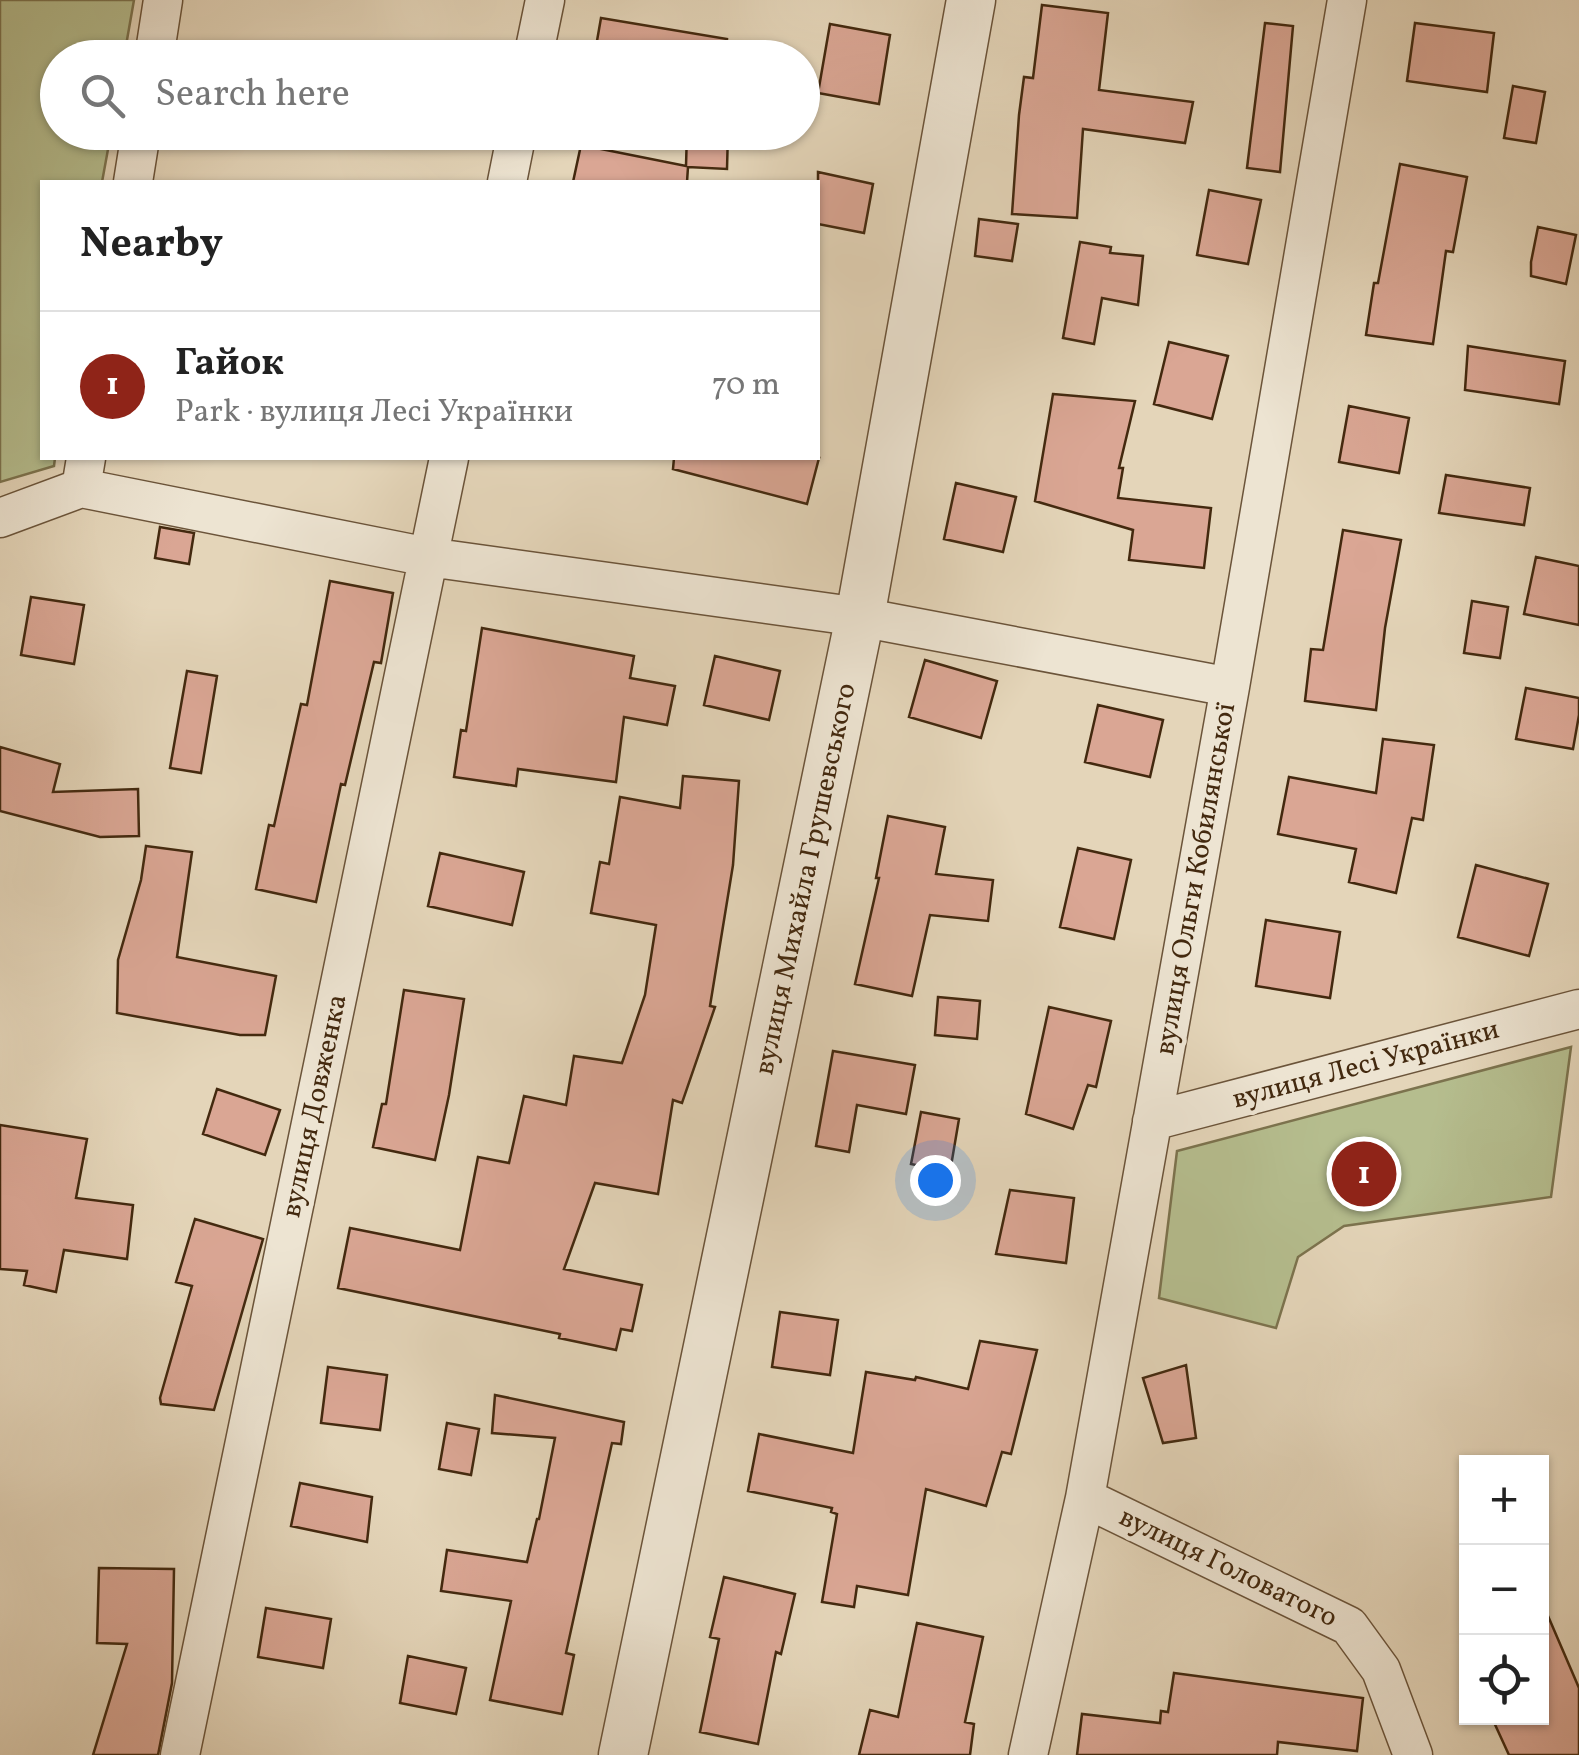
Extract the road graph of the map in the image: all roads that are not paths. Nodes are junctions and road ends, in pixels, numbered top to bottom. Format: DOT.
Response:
graph roads {
  1 [pos="164,0"];
  2 [pos="545,0"];
  3 [pos="971,0"];
  4 [pos="1347,0"];
  5 [pos="157,40"];
  6 [pos="537,40"];
  7 [pos="138,150"];
  8 [pos="513,150"];
  9 [pos="133,180"];
  10 [pos="507,180"];
  11 [pos="449,460"];
  12 [pos="84,472"];
  13 [pos="0,518"];
  14 [pos="428,557"];
  15 [pos="860,617"];
  16 [pos="1230,687"];
  17 [pos="1579,1009"];
  18 [pos="1152,1121"];
  19 [pos="1085,1498"];
  20 [pos="180,1755"];
  21 [pos="623,1755"];
  22 [pos="1028,1755"];
  23 [pos="1413,1755"];
  1 -- 5 [label="street"];
  2 -- 6 [label="street"];
  3 -- 15 [label="street, вулиця Михайла Грушевського"];
  4 -- 16 [label="street, вулиця Ольги Кобилянської"];
  7 -- 9 [label="street"];
  8 -- 10 [label="street"];
  11 -- 14 [label="street, вулиця Довженка"];
  12 -- 13 [label="street"];
  12 -- 14 [label="street"];
  14 -- 15 [label="street"];
  14 -- 20 [label="street, вулиця Довженка"];
  15 -- 16 [label="street"];
  15 -- 21 [label="street, вулиця Михайла Грушевського"];
  16 -- 18 [label="street, вулиця Ольги Кобилянської"];
  17 -- 18 [label="street, вулиця Лесі Українки"];
  18 -- 19 [label="street, вулиця Ольги Кобилянської"];
  19 -- 22 [label="street, вулиця Ольги Кобилянської"];
  19 -- 23 [label="street, вулиця Головатого"];
}
